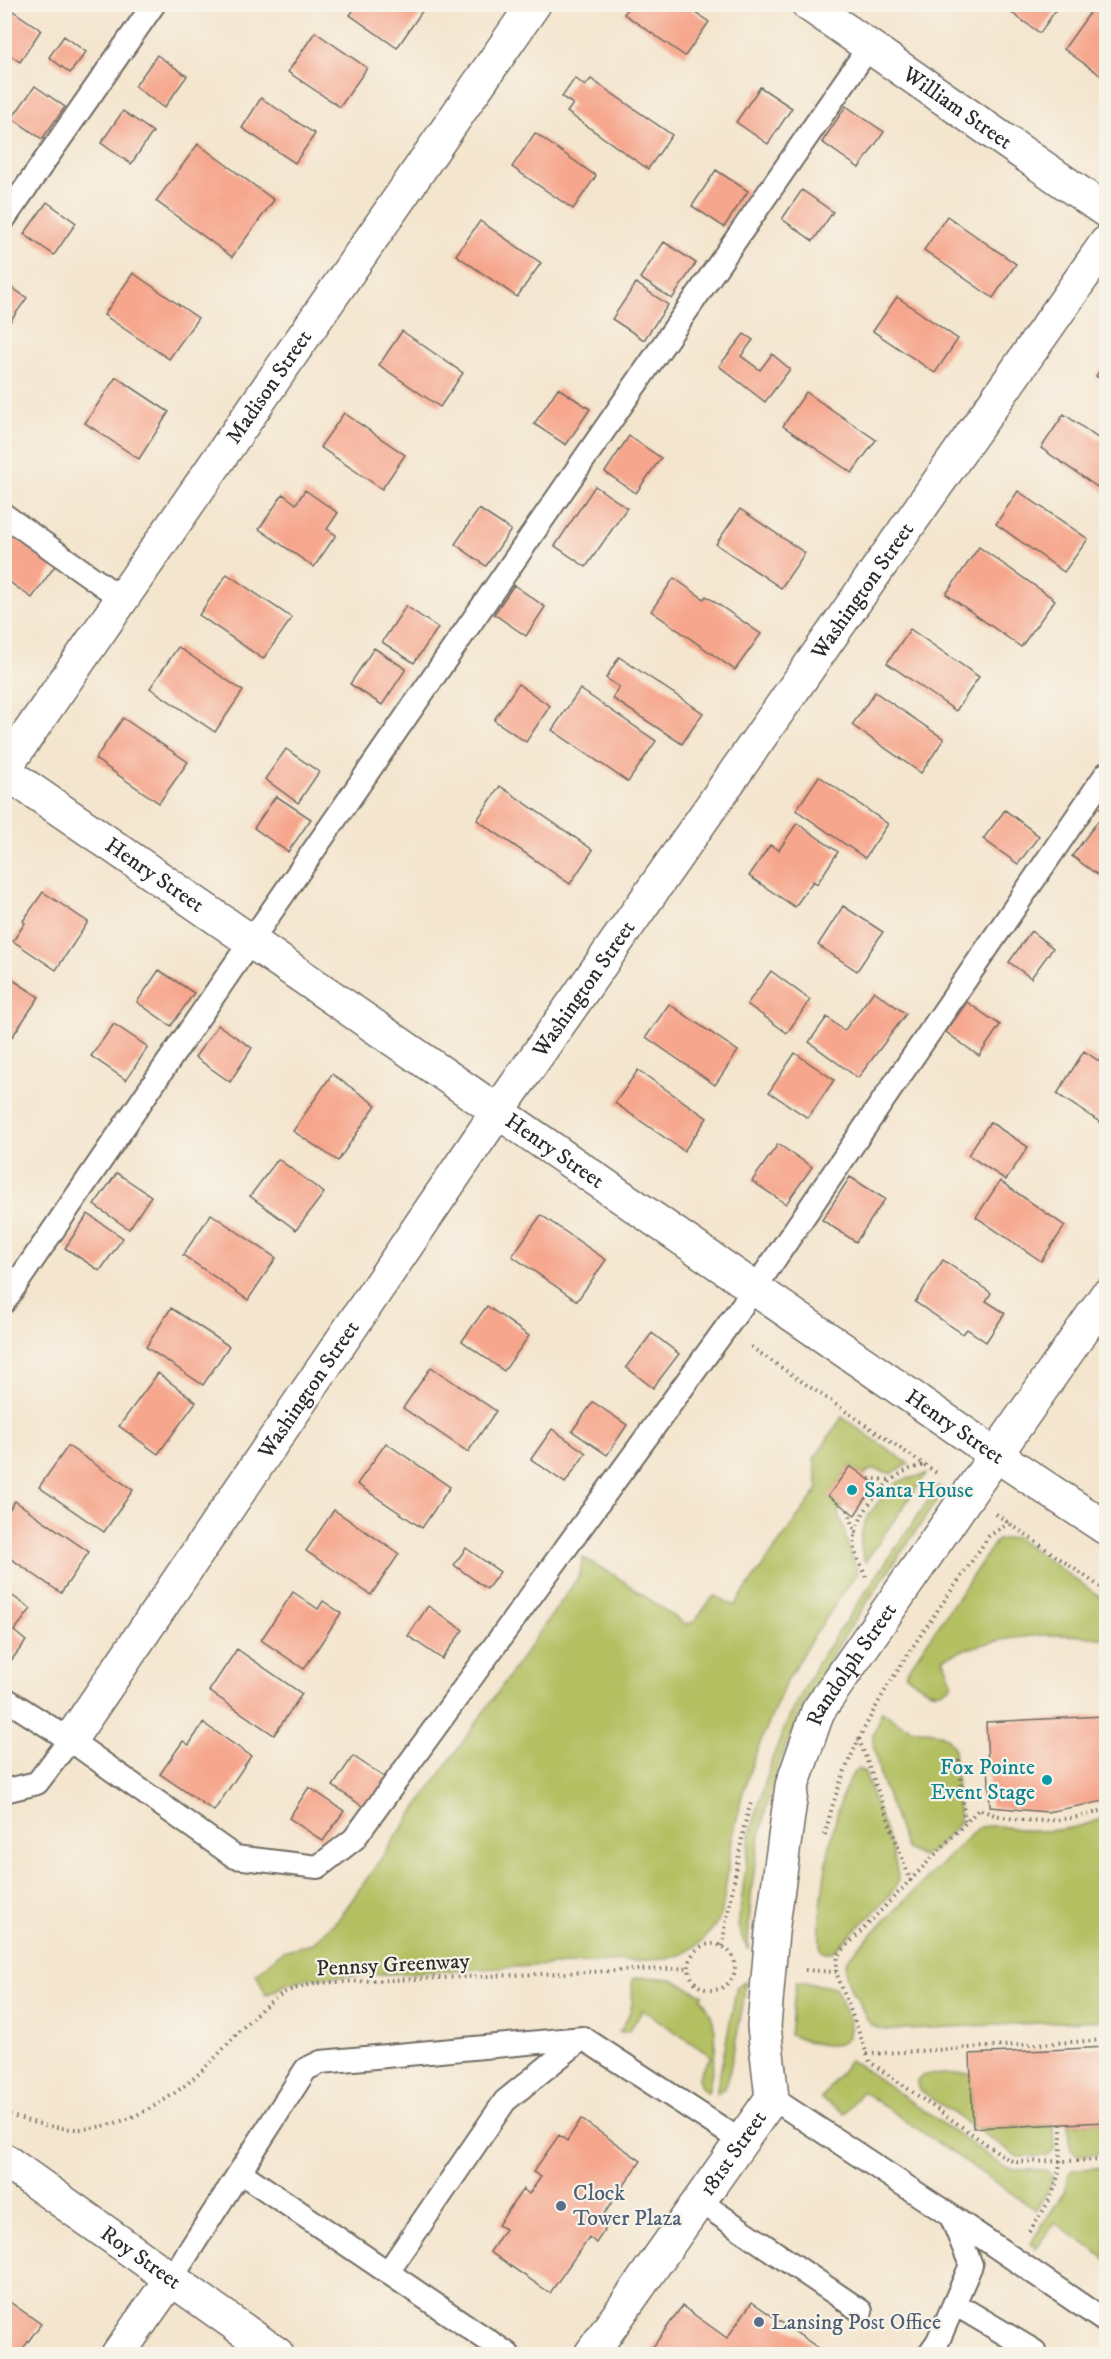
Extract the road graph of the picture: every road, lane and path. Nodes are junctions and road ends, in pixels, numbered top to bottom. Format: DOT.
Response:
graph roads {
  1 [pos="154,4"];
  2 [pos="534,4"];
  3 [pos="808,4"];
  4 [pos="869,47"];
  5 [pos="1107,211"];
  6 [pos="4,219"];
  7 [pos="1107,243"];
  8 [pos="4,515"];
  9 [pos="122,599"];
  10 [pos="4,770"];
  11 [pos="1107,774"];
  12 [pos="251,941"];
  13 [pos="498,1111"];
  14 [pos="754,1288"];
  15 [pos="1107,1296"];
  16 [pos="4,1302"];
  17 [pos="743,1341"];
  18 [pos="996,1455"];
  19 [pos="924,1465"];
  20 [pos="937,1473"];
  21 [pos="869,1479"];
  22 [pos="892,1480"];
  23 [pos="848,1510"];
  24 [pos="1107,1528"];
  25 [pos="856,1534"];
  26 [pos="866,1576"];
  27 [pos="1107,1591"];
  28 [pos="4,1698"];
  29 [pos="859,1739"];
  30 [pos="70,1740"];
  31 [pos="959,1760"];
  32 [pos="4,1791"];
  33 [pos="1107,1809"];
  34 [pos="965,1825"];
  35 [pos="824,1840"];
  36 [pos="911,1882"];
  37 [pos="806,1960"];
  38 [pos="689,1968"];
  39 [pos="836,1972"];
  40 [pos="582,2038"];
  41 [pos="1107,2040"];
  42 [pos="1061,2043"];
  43 [pos="1060,2049"];
  44 [pos="867,2054"];
  45 [pos="772,2098"];
  46 [pos="4,2113"];
  47 [pos="1061,2124"];
  48 [pos="741,2141"];
  49 [pos="4,2160"];
  50 [pos="1107,2160"];
  51 [pos="1061,2161"];
  52 [pos="240,2172"];
  53 [pos="699,2201"];
  54 [pos="951,2216"];
  55 [pos="1027,2235"];
  56 [pos="388,2272"];
  57 [pos="171,2279"];
  58 [pos="954,2304"];
  59 [pos="861,2311"];
  60 [pos="1107,2322"];
  61 [pos="1035,2353"];
  62 [pos="118,2355"];
  63 [pos="277,2355"];
  64 [pos="508,2355"];
  65 [pos="591,2355"];
  66 [pos="929,2355"];
  1 -- 6 [label="lane"];
  2 -- 9 [label="street, Madison Street"];
  3 -- 4 [label="street, William Street"];
  4 -- 5 [label="street, William Street"];
  4 -- 12 [label="lane"];
  7 -- 13 [label="street, Washington Street"];
  8 -- 9 [label="lane"];
  9 -- 10 [label="street, Madison Street"];
  10 -- 12 [label="street, Henry Street"];
  11 -- 14 [label="lane"];
  12 -- 13 [label="street, Henry Street"];
  12 -- 16 [label="lane"];
  13 -- 14 [label="street, Henry Street"];
  13 -- 30 [label="street, Washington Street"];
  14 -- 18 [label="street, Henry Street"];
  14 -- 30 [label="lane"];
  15 -- 18 [label="street, Randolph Street"];
  17 -- 19 [label="path"];
  18 -- 24 [label="street, Henry Street"];
  18 -- 45 [label="street, Randolph Street"];
  19 -- 20 [label="path"];
  19 -- 22 [label="path"];
  21 -- 22 [label="path"];
  22 -- 25 [label="path"];
  23 -- 25 [label="path"];
  25 -- 26 [label="path"];
  27 -- 29 [label="path"];
  28 -- 30 [label="lane"];
  29 -- 35 [label="path"];
  29 -- 36 [label="path"];
  30 -- 32 [label="lane"];
  31 -- 34 [label="path"];
  33 -- 34 [label="path"];
  34 -- 36 [label="path"];
  36 -- 39 [label="path"];
  37 -- 39 [label="path"];
  38 -- 38 [label="path"];
  38 -- 46 [label="path, Pennsy Greenway"];
  39 -- 44 [label="path"];
  40 -- 48 [label="lane"];
  40 -- 52 [label="lane"];
  40 -- 56 [label="lane"];
  41 -- 42 [label="path"];
  42 -- 43 [label="path"];
  42 -- 44 [label="path"];
  44 -- 51 [label="path"];
  45 -- 48 [label="street, 181st Street"];
  45 -- 54 [label="lane"];
  47 -- 51 [label="path"];
  48 -- 53 [label="street, 181st Street"];
  49 -- 57 [label="street, Roy Street"];
  50 -- 51 [label="path"];
  51 -- 55 [label="path"];
  52 -- 56 [label="lane"];
  52 -- 57 [label="lane"];
  53 -- 59 [label="lane"];
  53 -- 65 [label="street, 181st Street"];
  54 -- 58 [label="lane"];
  54 -- 60 [label="lane"];
  56 -- 64 [label="lane"];
  57 -- 62 [label="street"];
  57 -- 63 [label="street, Roy Street"];
  58 -- 61 [label="lane"];
  58 -- 66 [label="lane"];
}
